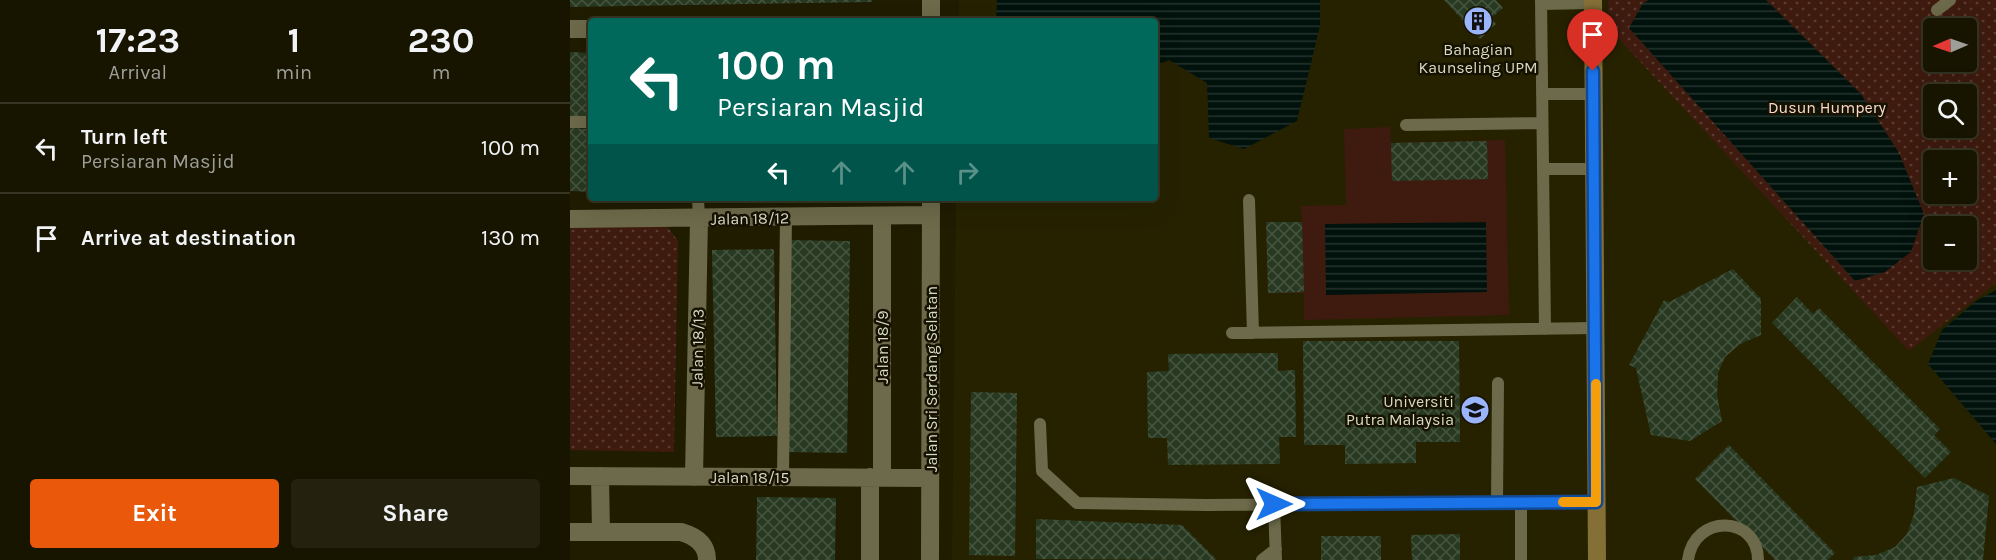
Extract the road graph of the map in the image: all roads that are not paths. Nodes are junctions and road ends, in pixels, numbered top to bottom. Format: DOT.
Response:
graph roads {
  1 [pos="932,0"];
  2 [pos="1950,0"];
  3 [pos="1541,2"];
  4 [pos="1593,2"];
  5 [pos="1937,10"];
  6 [pos="932,18"];
  7 [pos="570,29"];
  8 [pos="588,29"];
  9 [pos="1542,94"];
  10 [pos="1593,94"];
  11 [pos="570,122"];
  12 [pos="588,122"];
  13 [pos="1542,123"];
  14 [pos="1406,125"];
  15 [pos="1594,169"];
  16 [pos="1543,170"];
  17 [pos="1249,200"];
  18 [pos="698,201"];
  19 [pos="931,207"];
  20 [pos="882,216"];
  21 [pos="786,218"];
  22 [pos="570,219"];
  23 [pos="699,219"];
  24 [pos="1595,328"];
  25 [pos="1545,329"];
  26 [pos="1232,333"];
  27 [pos="1253,333"];
  28 [pos="1498,383"];
  29 [pos="1040,424"];
  30 [pos="570,476"];
  31 [pos="600,476"];
  32 [pos="694,477"];
  33 [pos="783,477"];
  34 [pos="876,477"];
  35 [pos="930,478"];
  36 [pos="1497,502"];
  37 [pos="1521,502"];
  38 [pos="1596,502"];
  39 [pos="1274,504"];
  40 [pos="570,532"];
  41 [pos="601,532"];
  42 [pos="1276,554"];
  43 [pos="707,560"];
  44 [pos="870,560"];
  45 [pos="930,560"];
  46 [pos="1262,560"];
  47 [pos="1521,560"];
  48 [pos="1597,560"];
  49 [pos="1688,560"];
  50 [pos="1758,560"];
  1 -- 6 [label="street"];
  2 -- 5 [label="lane"];
  3 -- 4 [label="lane"];
  3 -- 9 [label="lane"];
  4 -- 10 [label="street"];
  7 -- 8 [label="street"];
  9 -- 10 [label="lane"];
  9 -- 13 [label="lane"];
  10 -- 15 [label="street"];
  11 -- 12 [label="lane"];
  13 -- 14 [label="lane"];
  13 -- 16 [label="lane"];
  15 -- 16 [label="lane"];
  15 -- 24 [label="street"];
  16 -- 25 [label="lane"];
  17 -- 27 [label="lane"];
  18 -- 23 [label="lane"];
  19 -- 20 [label="street, Jalan 18/12"];
  19 -- 35 [label="street, Jalan Sri Serdang Selatan"];
  20 -- 21 [label="street, Jalan 18/12"];
  20 -- 34 [label="street, Jalan 18/9"];
  21 -- 23 [label="street, Jalan 18/12"];
  21 -- 33 [label="lane"];
  22 -- 23 [label="street, Jalan 18/12"];
  23 -- 32 [label="street, Jalan 18/13"];
  24 -- 25 [label="lane"];
  24 -- 38 [label="street"];
  25 -- 27 [label="lane"];
  26 -- 27 [label="lane"];
  28 -- 36 [label="lane"];
  29 -- 39 [label="lane"];
  30 -- 31 [label="street, Jalan 18/15"];
  31 -- 32 [label="street, Jalan 18/15"];
  31 -- 41 [label="street"];
  32 -- 33 [label="street, Jalan 18/15"];
  33 -- 34 [label="street, Jalan 18/15"];
  34 -- 35 [label="street, Jalan 18/15"];
  34 -- 44 [label="street, Jalan 18/9"];
  35 -- 45 [label="street, Jalan Sri Serdang Selatan"];
  36 -- 37 [label="lane"];
  36 -- 39 [label="lane"];
  37 -- 38 [label="lane"];
  37 -- 47 [label="lane"];
  38 -- 48 [label="street"];
  39 -- 42 [label="lane"];
  40 -- 41 [label="street"];
  41 -- 43 [label="street"];
  42 -- 46 [label="lane"];
  49 -- 50 [label="lane"];
}
